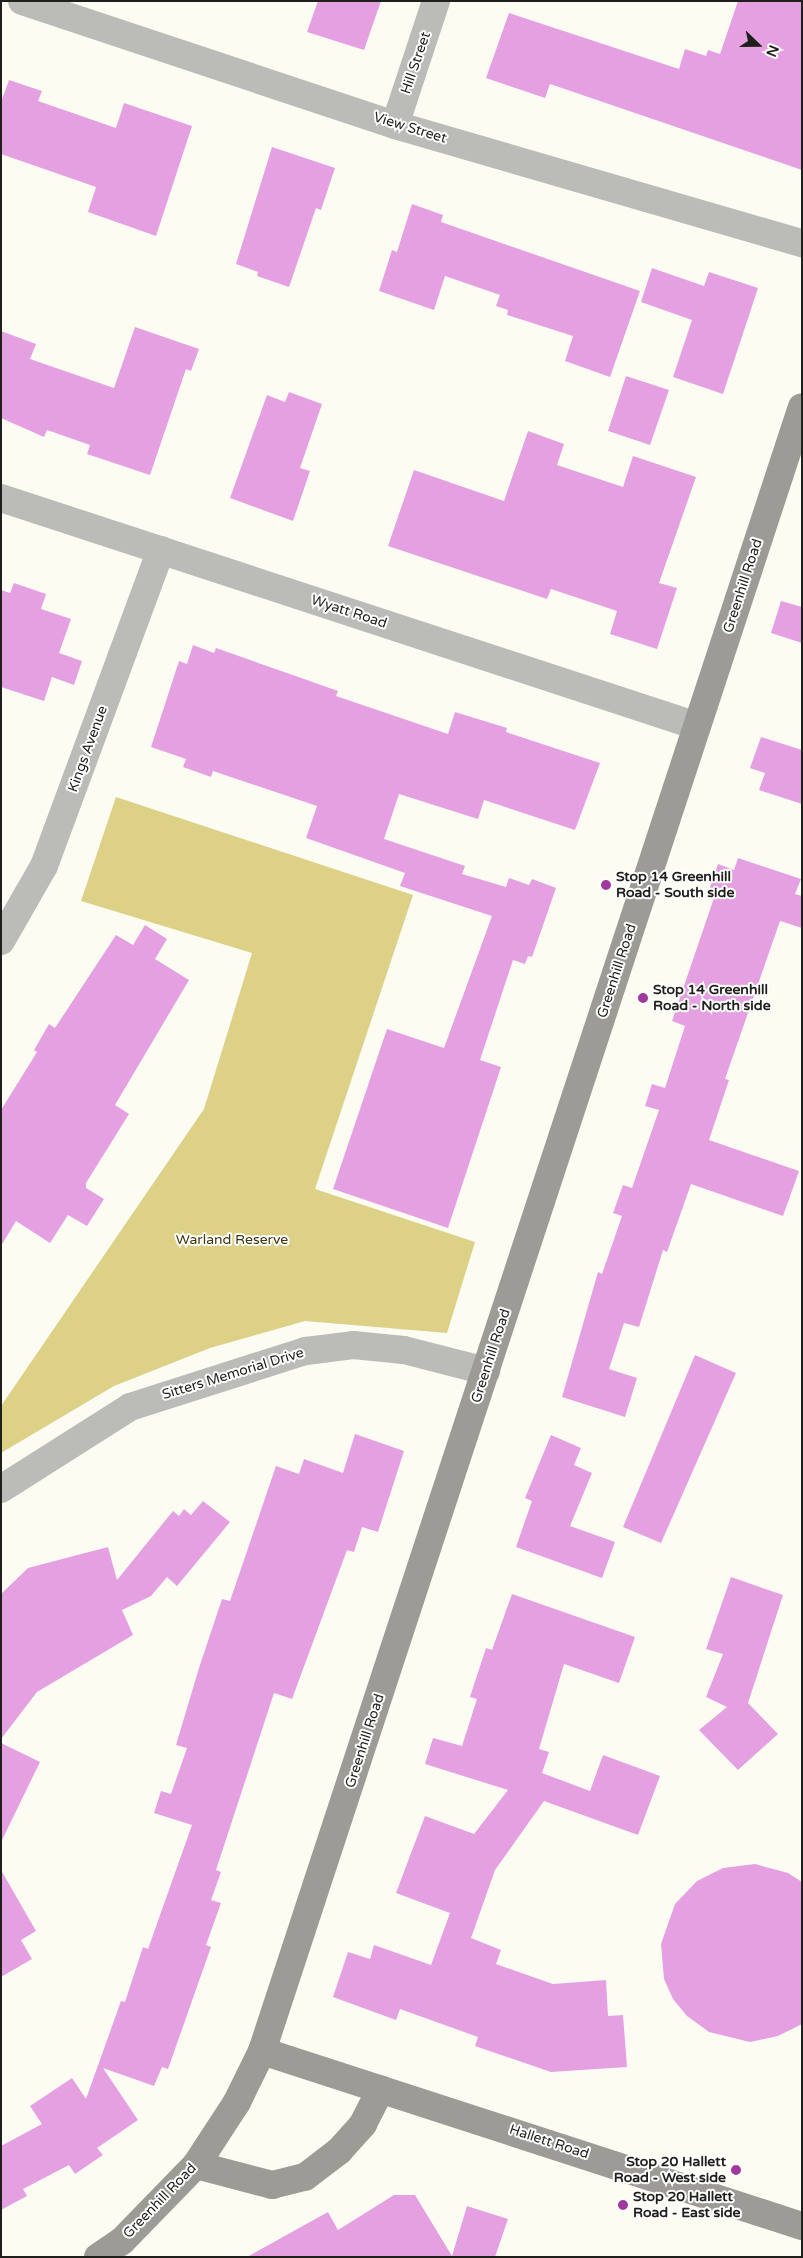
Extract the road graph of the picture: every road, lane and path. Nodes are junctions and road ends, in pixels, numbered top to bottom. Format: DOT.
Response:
graph roads {
  1 [pos="22,1"];
  2 [pos="436,1"];
  3 [pos="395,125"];
  4 [pos="802,243"];
  5 [pos="802,407"];
  6 [pos="1,498"];
  7 [pos="161,550"];
  8 [pos="697,726"];
  9 [pos="1,942"];
  10 [pos="486,1371"];
  11 [pos="1,1489"];
  12 [pos="262,2051"];
  13 [pos="381,2089"];
  14 [pos="196,2165"];
  15 [pos="802,2226"];
  16 [pos="98,2257"];
  1 -- 3 [label="street, View Street"];
  2 -- 3 [label="street, Hill Street"];
  3 -- 4 [label="street, View Street"];
  5 -- 8 [label="main road, Greenhill Road"];
  6 -- 7 [label="street, Wyatt Road"];
  7 -- 8 [label="street, Wyatt Road"];
  7 -- 9 [label="street, Kings Avenue"];
  8 -- 10 [label="main road, Greenhill Road"];
  10 -- 11 [label="street, Sitters Memorial Drive"];
  10 -- 12 [label="main road, Greenhill Road"];
  12 -- 13 [label="main road, Hallett Road"];
  12 -- 14 [label="main road, Greenhill Road"];
  13 -- 14 [label="main road"];
  13 -- 15 [label="main road, Hallett Road"];
  14 -- 16 [label="main road, Greenhill Road"];
}
